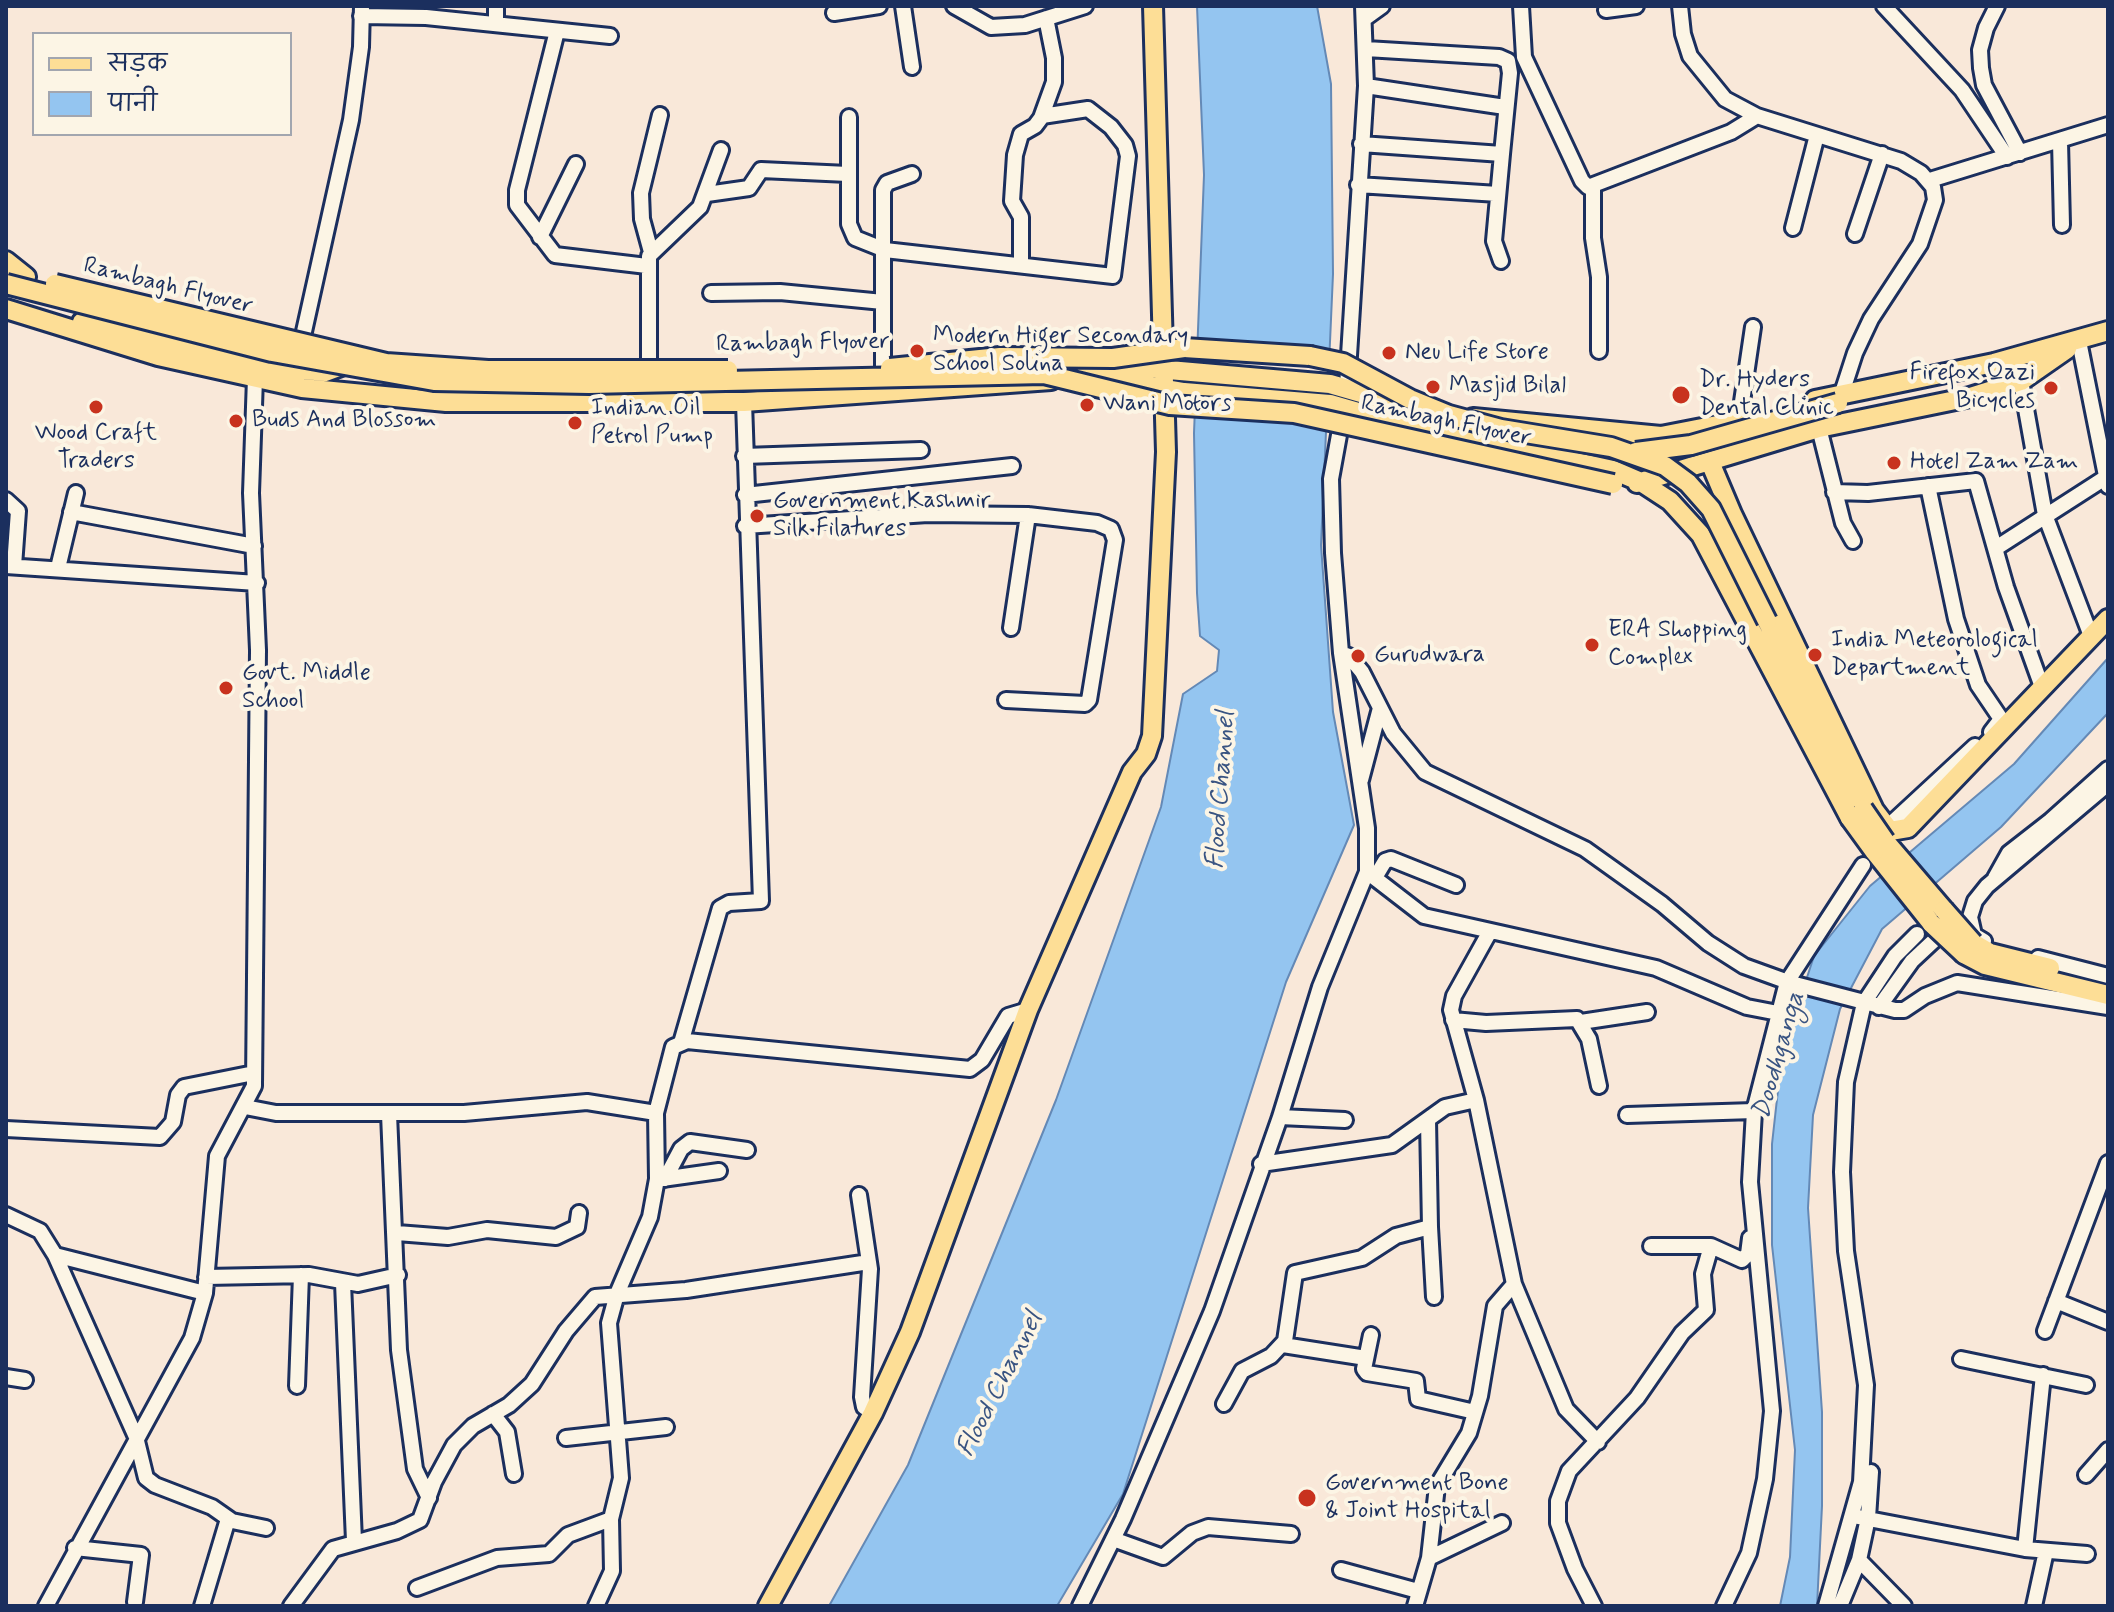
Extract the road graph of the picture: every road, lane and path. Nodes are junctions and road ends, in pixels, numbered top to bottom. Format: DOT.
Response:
graph roads {
  1 [pos="496,6"];
  2 [pos="879,6"];
  3 [pos="903,6"];
  4 [pos="954,6"];
  5 [pos="1085,6"];
  6 [pos="1153,6"];
  7 [pos="1382,6"];
  8 [pos="1521,6"];
  9 [pos="1636,6"];
  10 [pos="1680,6"];
  11 [pos="1884,6"];
  12 [pos="1997,6"];
  13 [pos="1606,10"];
  14 [pos="361,11"];
  15 [pos="427,12"];
  16 [pos="834,13"];
  17 [pos="1364,13"];
  18 [pos="1046,18"];
  19 [pos="496,23"];
  20 [pos="557,31"];
  21 [pos="610,36"];
  22 [pos="1366,49"];
  23 [pos="912,67"];
  24 [pos="1366,86"];
  25 [pos="1505,107"];
  26 [pos="660,115"];
  27 [pos="1042,116"];
  28 [pos="1757,116"];
  29 [pos="849,117"];
  30 [pos="2108,125"];
  31 [pos="1817,135"];
  32 [pos="2060,141"];
  33 [pos="1361,144"];
  34 [pos="721,150"];
  35 [pos="1502,154"];
  36 [pos="1882,154"];
  37 [pos="2014,155"];
  38 [pos="576,164"];
  39 [pos="848,174"];
  40 [pos="912,174"];
  41 [pos="1930,180"];
  42 [pos="1358,185"];
  43 [pos="1593,186"];
  44 [pos="707,194"];
  45 [pos="1498,194"];
  46 [pos="2062,225"];
  47 [pos="1793,228"];
  48 [pos="1855,234"];
  49 [pos="540,237"];
  50 [pos="885,250"];
  51 [pos="649,259"];
  52 [pos="6,261"];
  53 [pos="1501,261"];
  54 [pos="1021,263"];
  55 [pos="6,271"];
  56 [pos="26,277"];
  57 [pos="6,281"];
  58 [pos="711,293"];
  59 [pos="883,302"];
  60 [pos="6,309"];
  61 [pos="24,316"];
  62 [pos="1753,327"];
  63 [pos="2108,331"];
  64 [pos="2079,341"];
  65 [pos="301,345"];
  66 [pos="1599,351"];
  67 [pos="341,366"];
  68 [pos="883,374"];
  69 [pos="255,378"];
  70 [pos="648,379"];
  71 [pos="1164,380"];
  72 [pos="2021,381"];
  73 [pos="1184,383"];
  74 [pos="1338,386"];
  75 [pos="883,395"];
  76 [pos="1840,398"];
  77 [pos="744,402"];
  78 [pos="649,405"];
  79 [pos="1337,405"];
  80 [pos="1759,416"];
  81 [pos="1739,422"];
  82 [pos="1819,428"];
  83 [pos="1770,444"];
  84 [pos="921,450"];
  85 [pos="1633,452"];
  86 [pos="744,456"];
  87 [pos="1707,463"];
  88 [pos="1012,466"];
  89 [pos="2107,480"];
  90 [pos="1641,482"];
  91 [pos="1928,486"];
  92 [pos="1834,492"];
  93 [pos="76,493"];
  94 [pos="745,495"];
  95 [pos="6,500"];
  96 [pos="71,512"];
  97 [pos="1028,515"];
  98 [pos="2045,515"];
  99 [pos="745,526"];
  100 [pos="1853,541"];
  101 [pos="254,546"];
  102 [pos="1996,548"];
  103 [pos="10,566"];
  104 [pos="58,568"];
  105 [pos="257,583"];
  106 [pos="2108,619"];
  107 [pos="1011,628"];
  108 [pos="2091,636"];
  109 [pos="1341,653"];
  110 [pos="2042,687"];
  111 [pos="1006,700"];
  112 [pos="1380,708"];
  113 [pos="1815,722"];
  114 [pos="2108,769"];
  115 [pos="1359,784"];
  116 [pos="2108,784"];
  117 [pos="1857,814"];
  118 [pos="1883,830"];
  119 [pos="1869,858"];
  120 [pos="1371,874"];
  121 [pos="1995,880"];
  122 [pos="1456,885"];
  123 [pos="1975,901"];
  124 [pos="1946,925"];
  125 [pos="1489,933"];
  126 [pos="1917,934"];
  127 [pos="1968,949"];
  128 [pos="2108,976"];
  129 [pos="1789,982"];
  130 [pos="2108,983"];
  131 [pos="2108,995"];
  132 [pos="1857,1001"];
  133 [pos="1879,1007"];
  134 [pos="2108,1007"];
  135 [pos="1028,1010"];
  136 [pos="1647,1012"];
  137 [pos="1778,1013"];
  138 [pos="1453,1020"];
  139 [pos="1581,1022"];
  140 [pos="681,1043"];
  141 [pos="254,1073"];
  142 [pos="1599,1086"];
  143 [pos="1476,1100"];
  144 [pos="245,1107"];
  145 [pos="1754,1111"];
  146 [pos="656,1113"];
  147 [pos="389,1114"];
  148 [pos="1627,1115"];
  149 [pos="1280,1117"];
  150 [pos="1345,1120"];
  151 [pos="1428,1120"];
  152 [pos="6,1129"];
  153 [pos="747,1150"];
  154 [pos="2108,1163"];
  155 [pos="1261,1164"];
  156 [pos="719,1171"];
  157 [pos="661,1179"];
  158 [pos="859,1195"];
  159 [pos="579,1213"];
  160 [pos="6,1215"];
  161 [pos="1753,1218"];
  162 [pos="1430,1227"];
  163 [pos="397,1233"];
  164 [pos="1651,1246"];
  165 [pos="1711,1246"];
  166 [pos="55,1255"];
  167 [pos="869,1262"];
  168 [pos="301,1275"];
  169 [pos="398,1275"];
  170 [pos="343,1283"];
  171 [pos="1514,1284"];
  172 [pos="206,1285"];
  173 [pos="617,1294"];
  174 [pos="1434,1297"];
  175 [pos="2056,1301"];
  176 [pos="2108,1322"];
  177 [pos="2045,1331"];
  178 [pos="1371,1335"];
  179 [pos="1283,1345"];
  180 [pos="1366,1358"];
  181 [pos="1961,1359"];
  182 [pos="2043,1375"];
  183 [pos="6,1377"];
  184 [pos="25,1380"];
  185 [pos="2086,1385"];
  186 [pos="297,1386"];
  187 [pos="1224,1404"];
  188 [pos="1475,1412"];
  189 [pos="873,1413"];
  190 [pos="493,1414"];
  191 [pos="666,1427"];
  192 [pos="618,1433"];
  193 [pos="136,1437"];
  194 [pos="566,1438"];
  195 [pos="1598,1442"];
  196 [pos="2108,1450"];
  197 [pos="514,1474"];
  198 [pos="2086,1475"];
  199 [pos="429,1498"];
  200 [pos="1861,1517"];
  201 [pos="228,1519"];
  202 [pos="611,1519"];
  203 [pos="1502,1523"];
  204 [pos="266,1528"];
  205 [pos="1291,1534"];
  206 [pos="1113,1539"];
  207 [pos="354,1541"];
  208 [pos="75,1548"];
  209 [pos="2025,1549"];
  210 [pos="2046,1551"];
  211 [pos="2087,1554"];
  212 [pos="1429,1558"];
  213 [pos="1859,1560"];
  214 [pos="1341,1570"];
  215 [pos="417,1588"];
  216 [pos="1417,1598"];
  217 [pos="135,1602"];
  218 [pos="46,1606"];
  219 [pos="202,1606"];
  220 [pos="291,1606"];
  221 [pos="596,1606"];
  222 [pos="768,1606"];
  223 [pos="1080,1606"];
  224 [pos="1594,1606"];
  225 [pos="1724,1606"];
  226 [pos="1830,1606"];
  227 [pos="1904,1606"];
  228 [pos="2034,1606"];
  1 -- 19 [label="street"];
  2 -- 16 [label="street"];
  3 -- 23 [label="street"];
  4 -- 18 [label="street"];
  5 -- 18 [label="street"];
  6 -- 71 [label="main road"];
  7 -- 17 [label="street"];
  8 -- 43 [label="street"];
  9 -- 13 [label="street"];
  10 -- 28 [label="street"];
  11 -- 37 [label="street"];
  12 -- 37 [label="street"];
  14 -- 15 [label="street"];
  14 -- 65 [label="street"];
  15 -- 19 [label="street"];
  17 -- 22 [label="street"];
  18 -- 27 [label="street"];
  19 -- 20 [label="street"];
  20 -- 21 [label="street"];
  20 -- 49 [label="street"];
  22 -- 24 [label="street"];
  22 -- 25 [label="street"];
  24 -- 25 [label="street"];
  24 -- 33 [label="street"];
  25 -- 35 [label="street"];
  26 -- 51 [label="street"];
  27 -- 54 [label="street"];
  27 -- 54 [label="street"];
  28 -- 31 [label="street"];
  28 -- 43 [label="street"];
  29 -- 39 [label="street"];
  30 -- 32 [label="street"];
  31 -- 36 [label="street"];
  31 -- 47 [label="street"];
  32 -- 37 [label="street"];
  32 -- 46 [label="street"];
  33 -- 35 [label="street"];
  33 -- 42 [label="street"];
  34 -- 44 [label="street"];
  35 -- 45 [label="street"];
  36 -- 41 [label="street"];
  36 -- 48 [label="street"];
  37 -- 41 [label="street"];
  38 -- 49 [label="street"];
  39 -- 44 [label="street"];
  39 -- 50 [label="street"];
  40 -- 50 [label="street"];
  41 -- 76 [label="street"];
  42 -- 45 [label="street"];
  42 -- 74 [label="street"];
  43 -- 66 [label="street"];
  44 -- 51 [label="street"];
  45 -- 53 [label="street"];
  49 -- 51 [label="street"];
  50 -- 54 [label="street"];
  50 -- 59 [label="street"];
  51 -- 70 [label="street"];
  52 -- 56 [label="main road"];
  55 -- 56 [label="main road, Rambagh Flyover"];
  56 -- 65 [label="main road, Rambagh Flyover, bridge"];
  57 -- 67 [label="main road, Rambagh Flyover, bridge"];
  57 -- 70 [label="main road"];
  58 -- 59 [label="street"];
  59 -- 68 [label="street"];
  60 -- 61 [label="main road"];
  61 -- 67 [label="main road"];
  61 -- 69 [label="main road"];
  62 -- 81 [label="street"];
  63 -- 64 [label="main road"];
  64 -- 72 [label="main road, Rambagh Flyover"];
  64 -- 76 [label="main road"];
  64 -- 89 [label="street"];
  65 -- 85 [label="main road, Rambagh Flyover, bridge"];
  67 -- 90 [label="main road, Rambagh Flyover, bridge"];
  68 -- 70 [label="main road"];
  68 -- 71 [label="main road"];
  68 -- 75 [label="street"];
  69 -- 78 [label="main road"];
  69 -- 101 [label="street"];
  70 -- 78 [label="street"];
  71 -- 73 [label="main road"];
  71 -- 75 [label="main road"];
  71 -- 135 [label="main road"];
  72 -- 82 [label="main road, Rambagh Flyover"];
  72 -- 98 [label="street"];
  73 -- 74 [label="main road"];
  73 -- 79 [label="main road"];
  74 -- 81 [label="main road"];
  75 -- 77 [label="main road"];
  76 -- 80 [label="main road"];
  76 -- 85 [label="main road, bridge"];
  77 -- 78 [label="main road"];
  77 -- 86 [label="street"];
  79 -- 90 [label="main road"];
  79 -- 109 [label="street"];
  80 -- 81 [label="main road"];
  80 -- 83 [label="main road"];
  82 -- 83 [label="main road, Rambagh Flyover"];
  82 -- 92 [label="street"];
  83 -- 87 [label="main road, Rambagh Flyover"];
  84 -- 86 [label="street"];
  85 -- 113 [label="main road, Rambagh Flyover, bridge"];
  86 -- 94 [label="street"];
  87 -- 90 [label="main road, Rambagh Flyover"];
  87 -- 113 [label="main road"];
  87 -- 118 [label="main road"];
  88 -- 94 [label="street"];
  89 -- 98 [label="street"];
  90 -- 117 [label="main road"];
  91 -- 92 [label="street"];
  91 -- 102 [label="street"];
  91 -- 118 [label="street"];
  92 -- 100 [label="street"];
  93 -- 96 [label="street"];
  94 -- 99 [label="street"];
  95 -- 103 [label="street"];
  96 -- 101 [label="street"];
  96 -- 104 [label="street"];
  97 -- 99 [label="street"];
  97 -- 107 [label="street"];
  97 -- 111 [label="street"];
  98 -- 102 [label="street"];
  98 -- 108 [label="street"];
  99 -- 140 [label="street"];
  101 -- 105 [label="street"];
  102 -- 110 [label="street"];
  103 -- 104 [label="street"];
  104 -- 105 [label="street"];
  105 -- 141 [label="street"];
  106 -- 108 [label="main road"];
  108 -- 110 [label="main road"];
  109 -- 112 [label="street"];
  109 -- 115 [label="street"];
  110 -- 118 [label="main road"];
  112 -- 115 [label="street"];
  112 -- 129 [label="street"];
  113 -- 117 [label="main road, Rambagh Flyover"];
  114 -- 121 [label="street"];
  115 -- 120 [label="street"];
  116 -- 121 [label="street"];
  117 -- 119 [label="main road, bridge"];
  117 -- 124 [label="main road, bridge"];
  119 -- 124 [label="main road, bridge"];
  119 -- 129 [label="street"];
  120 -- 122 [label="street"];
  120 -- 125 [label="street"];
  120 -- 149 [label="street"];
  121 -- 123 [label="street"];
  123 -- 124 [label="street"];
  123 -- 128 [label="street"];
  124 -- 127 [label="main road, bridge"];
  124 -- 133 [label="street"];
  125 -- 137 [label="street"];
  125 -- 138 [label="street"];
  126 -- 132 [label="street"];
  127 -- 130 [label="main road"];
  127 -- 131 [label="main road"];
  129 -- 132 [label="street"];
  129 -- 137 [label="street"];
  132 -- 133 [label="street"];
  132 -- 200 [label="street"];
  133 -- 134 [label="street"];
  135 -- 140 [label="street"];
  135 -- 189 [label="main road"];
  136 -- 139 [label="street"];
  137 -- 145 [label="street"];
  138 -- 139 [label="street"];
  138 -- 143 [label="street"];
  139 -- 142 [label="street"];
  140 -- 146 [label="street"];
  141 -- 144 [label="street"];
  141 -- 152 [label="street"];
  143 -- 151 [label="street"];
  143 -- 171 [label="street"];
  144 -- 147 [label="street"];
  144 -- 172 [label="street"];
  145 -- 148 [label="street"];
  145 -- 161 [label="street"];
  146 -- 147 [label="street"];
  146 -- 157 [label="street"];
  147 -- 163 [label="street"];
  149 -- 150 [label="street"];
  149 -- 155 [label="street"];
  151 -- 155 [label="street"];
  151 -- 162 [label="street"];
  153 -- 157 [label="street"];
  154 -- 175 [label="street"];
  155 -- 206 [label="street"];
  156 -- 157 [label="street"];
  157 -- 173 [label="street"];
  158 -- 167 [label="street"];
  159 -- 163 [label="street"];
  160 -- 166 [label="street"];
  161 -- 165 [label="street"];
  161 -- 225 [label="street"];
  162 -- 174 [label="street"];
  162 -- 179 [label="street"];
  163 -- 169 [label="street"];
  164 -- 165 [label="street"];
  165 -- 195 [label="street"];
  166 -- 172 [label="street"];
  166 -- 193 [label="street"];
  167 -- 173 [label="street"];
  167 -- 189 [label="street"];
  168 -- 170 [label="street"];
  168 -- 172 [label="street"];
  168 -- 186 [label="street"];
  169 -- 170 [label="street"];
  169 -- 199 [label="street"];
  170 -- 207 [label="street"];
  171 -- 188 [label="street"];
  171 -- 195 [label="street"];
  172 -- 193 [label="street"];
  173 -- 190 [label="street"];
  173 -- 192 [label="street"];
  175 -- 176 [label="street"];
  175 -- 177 [label="street"];
  178 -- 180 [label="street"];
  179 -- 180 [label="street"];
  179 -- 187 [label="street"];
  180 -- 188 [label="street"];
  181 -- 182 [label="street"];
  182 -- 185 [label="street"];
  182 -- 209 [label="street"];
  183 -- 184 [label="street"];
  188 -- 212 [label="street"];
  189 -- 222 [label="main road"];
  190 -- 197 [label="street"];
  190 -- 199 [label="street"];
  191 -- 192 [label="street"];
  192 -- 194 [label="street"];
  192 -- 202 [label="street"];
  193 -- 201 [label="street"];
  193 -- 208 [label="street"];
  195 -- 224 [label="street"];
  196 -- 198 [label="street"];
  199 -- 207 [label="street"];
  200 -- 209 [label="street"];
  200 -- 213 [label="street"];
  200 -- 226 [label="street"];
  201 -- 204 [label="street"];
  201 -- 219 [label="street"];
  202 -- 215 [label="street"];
  202 -- 221 [label="street"];
  203 -- 212 [label="street"];
  205 -- 206 [label="street"];
  206 -- 223 [label="street"];
  207 -- 220 [label="street"];
  208 -- 217 [label="street"];
  208 -- 218 [label="street"];
  209 -- 210 [label="street"];
  210 -- 211 [label="street"];
  210 -- 228 [label="street"];
  212 -- 216 [label="street"];
  213 -- 226 [label="street"];
  213 -- 227 [label="street"];
  214 -- 216 [label="street"];
}
